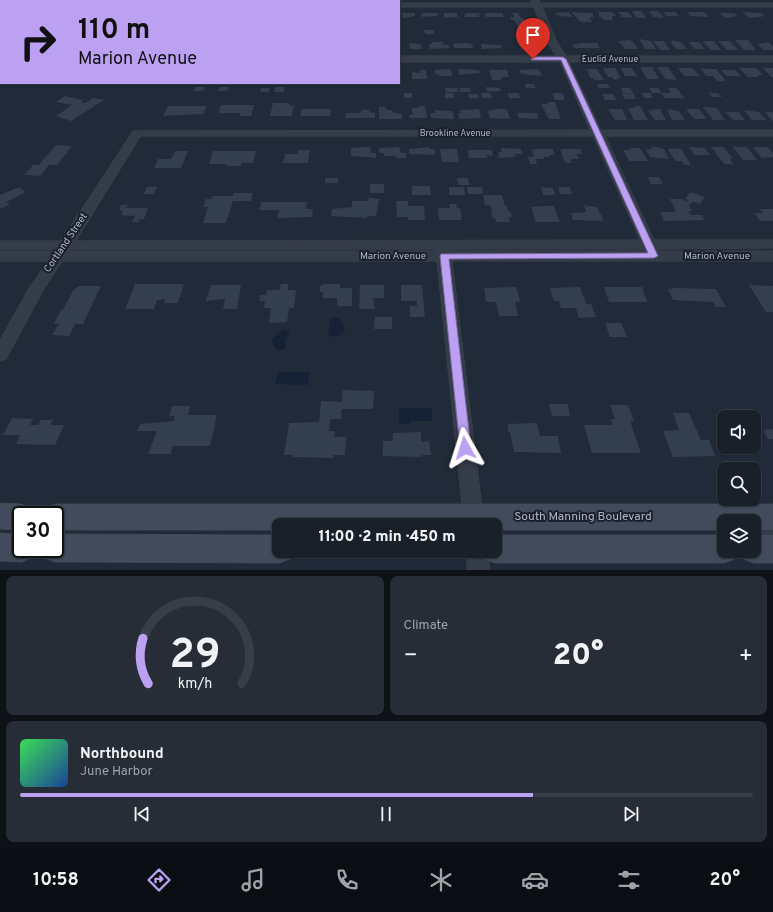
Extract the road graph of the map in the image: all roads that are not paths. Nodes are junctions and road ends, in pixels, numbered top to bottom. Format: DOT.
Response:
graph roads {
  1 [pos="536,3"];
  2 [pos="400,5"];
  3 [pos="773,5"];
  4 [pos="400,59"];
  5 [pos="563,59"];
  6 [pos="773,59"];
  7 [pos="137,133"];
  8 [pos="596,133"];
  9 [pos="773,133"];
  10 [pos="0,244"];
  11 [pos="773,244"];
  12 [pos="61,249"];
  13 [pos="444,250"];
  14 [pos="651,250"];
  15 [pos="0,256"];
  16 [pos="773,256"];
  17 [pos="0,356"];
  18 [pos="0,516"];
  19 [pos="766,516"];
  20 [pos="12,517"];
  21 [pos="64,517"];
  22 [pos="192,517"];
  23 [pos="272,518"];
  24 [pos="474,518"];
  25 [pos="502,521"];
  26 [pos="0,547"];
  27 [pos="12,548"];
  28 [pos="64,548"];
  29 [pos="773,548"];
  30 [pos="184,549"];
  31 [pos="272,549"];
  32 [pos="502,549"];
  33 [pos="717,549"];
  34 [pos="761,549"];
  35 [pos="478,558"];
  36 [pos="479,570"];
  1 -- 2 [label="street"];
  1 -- 3 [label="street"];
  1 -- 5 [label="street"];
  4 -- 5 [label="street, Euclid Avenue"];
  5 -- 6 [label="street, Euclid Avenue"];
  5 -- 8 [label="street"];
  7 -- 8 [label="street, Brookline Avenue"];
  7 -- 12 [label="street, Cortland Street"];
  8 -- 9 [label="street, Brookline Avenue"];
  8 -- 14 [label="street"];
  10 -- 12 [label="street, Marion Avenue"];
  11 -- 14 [label="street, Marion Avenue"];
  12 -- 13 [label="street, Marion Avenue"];
  12 -- 15 [label="street, Marion Avenue"];
  12 -- 17 [label="street, Cortland Street"];
  13 -- 14 [label="street, Marion Avenue"];
  13 -- 24 [label="street"];
  14 -- 16 [label="street, Marion Avenue"];
  18 -- 20 [label="street"];
  19 -- 25 [label="street, South Manning Boulevard"];
  19 -- 29 [label="street, South Manning Boulevard"];
  21 -- 22 [label="street, South Manning Boulevard"];
  22 -- 23 [label="street, South Manning Boulevard"];
  22 -- 30 [label="street"];
  26 -- 27 [label="street"];
  28 -- 30 [label="street"];
  29 -- 34 [label="street, South Manning Boulevard"];
  30 -- 31 [label="street"];
  32 -- 33 [label="street"];
  35 -- 36 [label="street"];
}
